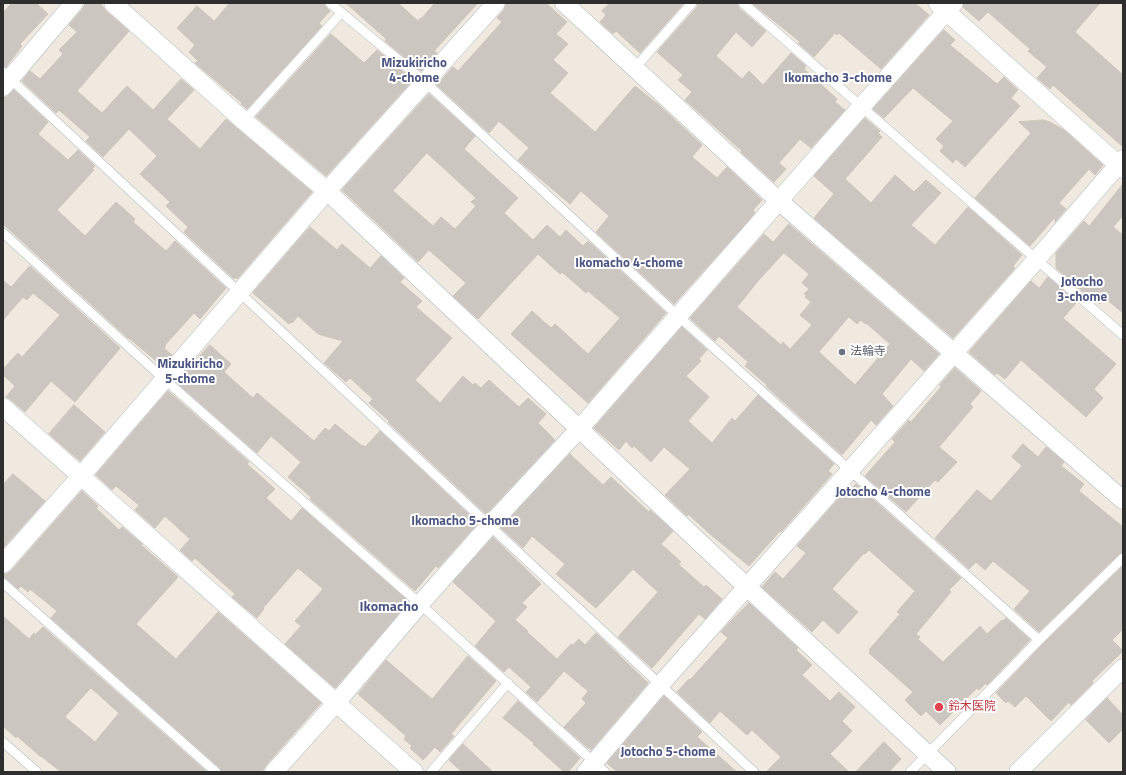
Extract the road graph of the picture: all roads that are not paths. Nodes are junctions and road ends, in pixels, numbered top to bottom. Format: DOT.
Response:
graph roads {
  1 [pos="74,3"];
  2 [pos="114,3"];
  3 [pos="330,3"];
  4 [pos="496,3"];
  5 [pos="564,3"];
  6 [pos="692,3"];
  7 [pos="743,3"];
  8 [pos="946,6"];
  9 [pos="341,13"];
  10 [pos="635,68"];
  11 [pos="6,79"];
  12 [pos="426,82"];
  13 [pos="861,107"];
  14 [pos="244,121"];
  15 [pos="1121,164"];
  16 [pos="327,192"];
  17 [pos="779,201"];
  18 [pos="3,233"];
  19 [pos="1037,259"];
  20 [pos="240,292"];
  21 [pos="677,315"];
  22 [pos="1123,335"];
  23 [pos="954,352"];
  24 [pos="164,379"];
  25 [pos="3,407"];
  26 [pos="580,428"];
  27 [pos="849,471"];
  28 [pos="81,476"];
  29 [pos="1123,500"];
  30 [pos="490,525"];
  31 [pos="1123,558"];
  32 [pos="3,564"];
  33 [pos="3,583"];
  34 [pos="747,587"];
  35 [pos="420,604"];
  36 [pos="1039,640"];
  37 [pos="1123,668"];
  38 [pos="508,684"];
  39 [pos="660,684"];
  40 [pos="336,703"];
  41 [pos="3,742"];
  42 [pos="928,754"];
  43 [pos="595,769"];
  44 [pos="37,772"];
  45 [pos="216,772"];
  46 [pos="274,772"];
  47 [pos="414,772"];
  48 [pos="431,772"];
  49 [pos="754,772"];
  50 [pos="910,772"];
  51 [pos="947,772"];
  52 [pos="1018,772"];
  1 -- 11 [label="street"];
  2 -- 14 [label="street"];
  3 -- 9 [label="lane"];
  4 -- 12 [label="street"];
  5 -- 10 [label="street"];
  6 -- 10 [label="lane"];
  7 -- 13 [label="lane"];
  8 -- 13 [label="street"];
  8 -- 15 [label="street"];
  9 -- 12 [label="lane"];
  9 -- 14 [label="lane"];
  10 -- 17 [label="street"];
  11 -- 20 [label="lane"];
  12 -- 16 [label="street"];
  12 -- 21 [label="lane"];
  13 -- 17 [label="street"];
  13 -- 19 [label="lane"];
  14 -- 16 [label="street"];
  15 -- 19 [label="street"];
  16 -- 20 [label="street"];
  16 -- 26 [label="street"];
  17 -- 21 [label="street"];
  17 -- 23 [label="street"];
  18 -- 24 [label="lane"];
  19 -- 22 [label="lane"];
  19 -- 23 [label="street"];
  20 -- 24 [label="street"];
  20 -- 30 [label="lane"];
  21 -- 26 [label="street"];
  21 -- 27 [label="lane"];
  23 -- 27 [label="street"];
  23 -- 29 [label="street"];
  24 -- 28 [label="street"];
  24 -- 35 [label="lane"];
  25 -- 28 [label="street"];
  26 -- 30 [label="street"];
  26 -- 34 [label="street"];
  27 -- 34 [label="street"];
  27 -- 36 [label="lane"];
  28 -- 32 [label="street"];
  28 -- 40 [label="street"];
  30 -- 35 [label="street"];
  30 -- 39 [label="lane"];
  31 -- 36 [label="lane"];
  33 -- 45 [label="lane"];
  34 -- 39 [label="street"];
  34 -- 42 [label="street"];
  35 -- 38 [label="lane"];
  35 -- 40 [label="street"];
  36 -- 42 [label="lane"];
  37 -- 52 [label="street"];
  38 -- 43 [label="lane"];
  38 -- 48 [label="lane"];
  39 -- 43 [label="street"];
  39 -- 49 [label="lane"];
  40 -- 46 [label="street"];
  40 -- 47 [label="street"];
  41 -- 44 [label="lane"];
  42 -- 50 [label="lane"];
  42 -- 51 [label="street"];
}
